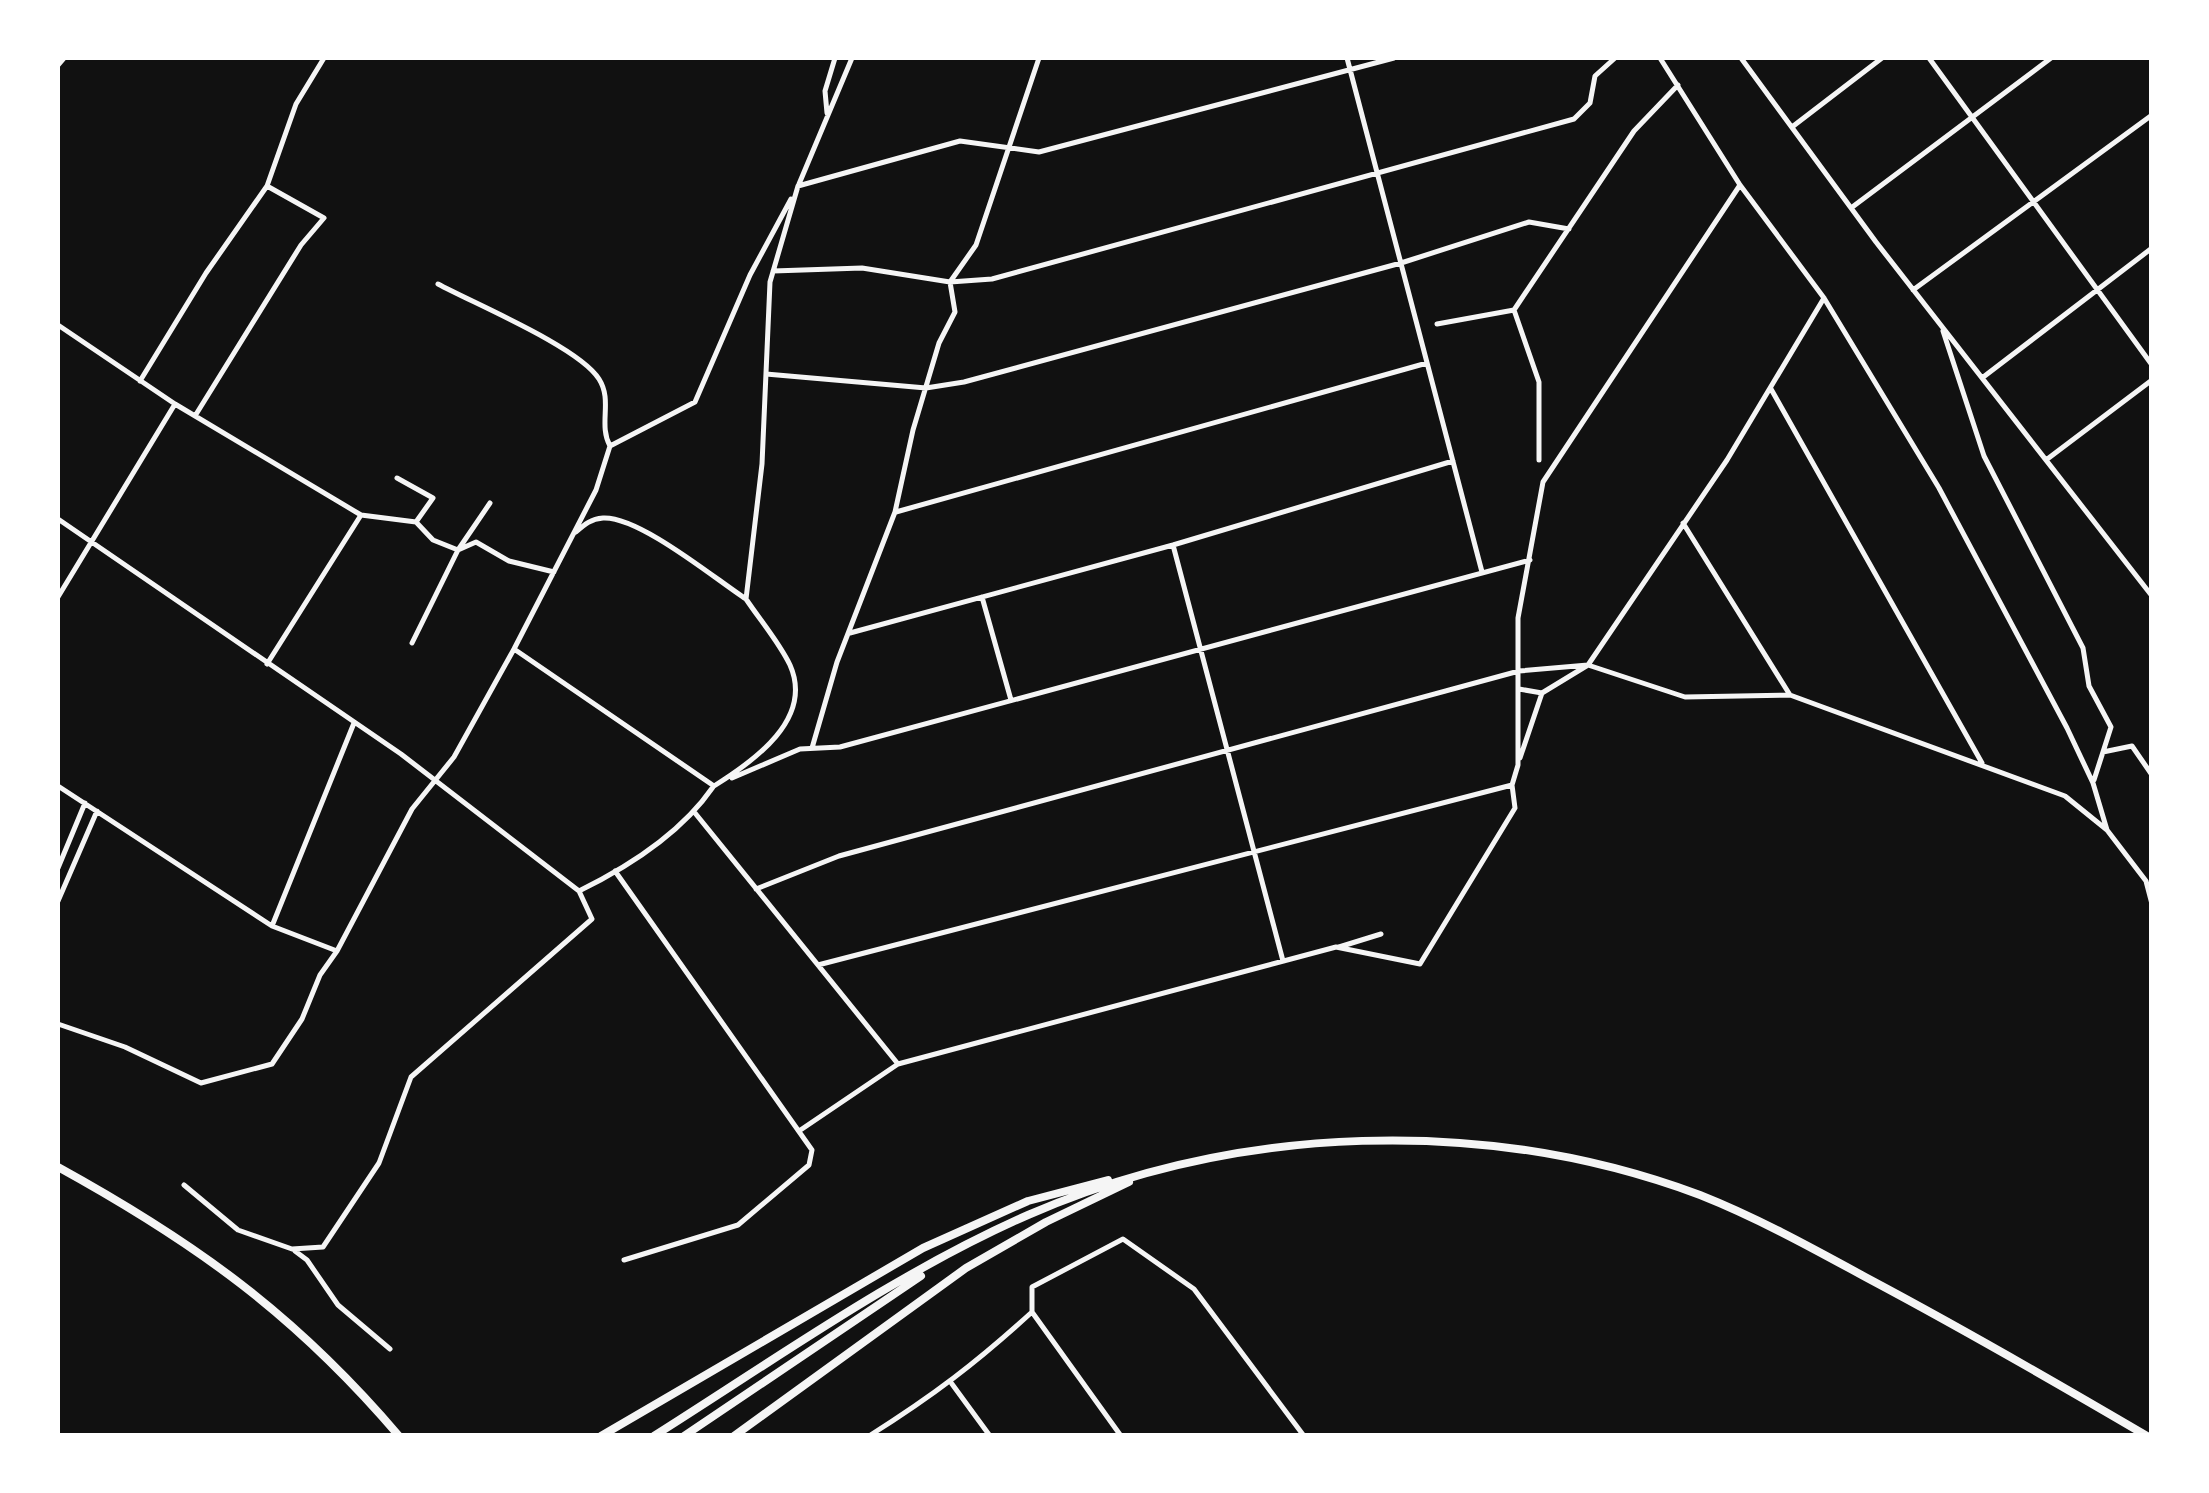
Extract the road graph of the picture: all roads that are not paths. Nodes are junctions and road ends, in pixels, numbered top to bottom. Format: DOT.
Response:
graph roads {
  1 [pos="64,58"];
  2 [pos="324,58"];
  3 [pos="835,58"];
  4 [pos="852,58"];
  5 [pos="1040,58"];
  6 [pos="1347,58"];
  7 [pos="1394,58"];
  8 [pos="1615,58"];
  9 [pos="1660,58"];
  10 [pos="1741,58"];
  11 [pos="1882,58"];
  12 [pos="1929,58"];
  13 [pos="2051,58"];
  14 [pos="58,64"];
  15 [pos="1350,70"];
  16 [pos="1678,85"];
  17 [pos="2152,115"];
  18 [pos="828,116"];
  19 [pos="1973,116"];
  20 [pos="1792,127"];
  21 [pos="1006,148"];
  22 [pos="1377,172"];
  23 [pos="1740,185"];
  24 [pos="266,186"];
  25 [pos="798,186"];
  26 [pos="2034,202"];
  27 [pos="1852,208"];
  28 [pos="1569,229"];
  29 [pos="2152,248"];
  30 [pos="1401,263"];
  31 [pos="774,271"];
  32 [pos="950,282"];
  33 [pos="438,284"];
  34 [pos="2096,288"];
  35 [pos="1914,290"];
  36 [pos="1824,298"];
  37 [pos="1514,310"];
  38 [pos="58,324"];
  39 [pos="1437,324"];
  40 [pos="1942,326"];
  41 [pos="1427,363"];
  42 [pos="2152,364"];
  43 [pos="766,374"];
  44 [pos="1982,378"];
  45 [pos="2152,380"];
  46 [pos="140,382"];
  47 [pos="926,388"];
  48 [pos="1770,388"];
  49 [pos="174,404"];
  50 [pos="194,416"];
  51 [pos="610,446"];
  52 [pos="1538,460"];
  53 [pos="2046,460"];
  54 [pos="1453,461"];
  55 [pos="397,478"];
  56 [pos="490,504"];
  57 [pos="895,512"];
  58 [pos="362,515"];
  59 [pos="58,519"];
  60 [pos="416,522"];
  61 [pos="1682,523"];
  62 [pos="572,536"];
  63 [pos="92,544"];
  64 [pos="1174,545"];
  65 [pos="458,550"];
  66 [pos="1530,560"];
  67 [pos="554,572"];
  68 [pos="1482,573"];
  69 [pos="2152,596"];
  70 [pos="58,597"];
  71 [pos="982,597"];
  72 [pos="746,599"];
  73 [pos="848,633"];
  74 [pos="412,642"];
  75 [pos="1201,649"];
  76 [pos="514,650"];
  77 [pos="267,664"];
  78 [pos="1588,665"];
  79 [pos="1518,672"];
  80 [pos="1519,689"];
  81 [pos="1542,693"];
  82 [pos="1790,694"];
  83 [pos="1011,701"];
  84 [pos="354,723"];
  85 [pos="812,748"];
  86 [pos="1228,750"];
  87 [pos="2103,752"];
  88 [pos="1983,766"];
  89 [pos="2152,775"];
  90 [pos="433,778"];
  91 [pos="2092,783"];
  92 [pos="1512,785"];
  93 [pos="58,786"];
  94 [pos="714,786"];
  95 [pos="85,803"];
  96 [pos="97,810"];
  97 [pos="695,813"];
  98 [pos="2107,830"];
  99 [pos="1254,854"];
  100 [pos="58,868"];
  101 [pos="616,871"];
  102 [pos="756,889"];
  103 [pos="579,891"];
  104 [pos="58,901"];
  105 [pos="2152,904"];
  106 [pos="272,926"];
  107 [pos="1382,934"];
  108 [pos="1336,948"];
  109 [pos="337,952"];
  110 [pos="1283,962"];
  111 [pos="818,965"];
  112 [pos="58,1024"];
  113 [pos="898,1064"];
  114 [pos="798,1131"];
  115 [pos="58,1168"];
  116 [pos="1147,1173"];
  117 [pos="184,1185"];
  118 [pos="292,1250"];
  119 [pos="945,1259"];
  120 [pos="624,1260"];
  121 [pos="1032,1312"];
  122 [pos="390,1349"];
  123 [pos="952,1384"];
  124 [pos="399,1436"];
  125 [pos="601,1436"];
  126 [pos="654,1436"];
  127 [pos="684,1436"];
  128 [pos="734,1436"];
  129 [pos="869,1436"];
  130 [pos="990,1436"];
  131 [pos="1121,1436"];
  132 [pos="1304,1436"];
  133 [pos="2148,1436"];
  1 -- 14 [label="street"];
  2 -- 24 [label="street"];
  3 -- 18 [label="street"];
  4 -- 18 [label="street"];
  5 -- 21 [label="street"];
  6 -- 15 [label="street"];
  7 -- 15 [label="street"];
  8 -- 22 [label="street"];
  9 -- 16 [label="street"];
  10 -- 20 [label="street"];
  11 -- 20 [label="street"];
  12 -- 19 [label="street"];
  13 -- 19 [label="street"];
  15 -- 21 [label="street"];
  15 -- 22 [label="street"];
  16 -- 23 [label="street"];
  16 -- 28 [label="street"];
  17 -- 26 [label="street"];
  18 -- 25 [label="street"];
  19 -- 26 [label="street"];
  19 -- 27 [label="street"];
  20 -- 27 [label="street"];
  21 -- 25 [label="street"];
  21 -- 32 [label="street"];
  22 -- 30 [label="street"];
  22 -- 32 [label="street"];
  23 -- 36 [label="street"];
  23 -- 66 [label="street"];
  24 -- 46 [label="street"];
  24 -- 50 [label="street"];
  25 -- 31 [label="street"];
  25 -- 51 [label="street"];
  26 -- 34 [label="street"];
  26 -- 35 [label="street"];
  27 -- 35 [label="street"];
  28 -- 30 [label="street"];
  28 -- 37 [label="street"];
  29 -- 34 [label="street"];
  30 -- 41 [label="street"];
  30 -- 47 [label="street"];
  31 -- 32 [label="street"];
  31 -- 43 [label="street"];
  32 -- 47 [label="street"];
  33 -- 51 [label="street"];
  34 -- 42 [label="street"];
  34 -- 44 [label="street"];
  35 -- 40 [label="street"];
  36 -- 48 [label="street"];
  36 -- 91 [label="street"];
  37 -- 39 [label="street"];
  37 -- 52 [label="street"];
  38 -- 46 [label="street"];
  40 -- 44 [label="street"];
  40 -- 87 [label="street"];
  41 -- 54 [label="street"];
  41 -- 57 [label="street"];
  43 -- 47 [label="street"];
  43 -- 72 [label="street"];
  44 -- 53 [label="street"];
  45 -- 53 [label="street"];
  46 -- 49 [label="street"];
  47 -- 57 [label="street"];
  48 -- 61 [label="street"];
  48 -- 88 [label="street"];
  49 -- 50 [label="street"];
  49 -- 63 [label="street"];
  50 -- 58 [label="street"];
  51 -- 62 [label="street"];
  53 -- 69 [label="street"];
  54 -- 64 [label="street"];
  54 -- 68 [label="street"];
  55 -- 60 [label="street"];
  56 -- 65 [label="street"];
  57 -- 73 [label="street"];
  58 -- 60 [label="street"];
  58 -- 77 [label="street"];
  59 -- 63 [label="street"];
  60 -- 65 [label="street"];
  61 -- 78 [label="street"];
  61 -- 82 [label="street"];
  62 -- 67 [label="street"];
  62 -- 72 [label="street"];
  63 -- 70 [label="street"];
  63 -- 77 [label="street"];
  64 -- 71 [label="street"];
  64 -- 75 [label="street"];
  65 -- 67 [label="street"];
  65 -- 74 [label="street"];
  66 -- 68 [label="street"];
  66 -- 79 [label="street"];
  67 -- 76 [label="street"];
  68 -- 75 [label="street"];
  71 -- 73 [label="street"];
  71 -- 83 [label="street"];
  72 -- 94 [label="street"];
  73 -- 85 [label="street"];
  75 -- 83 [label="street"];
  75 -- 86 [label="street"];
  76 -- 90 [label="street"];
  76 -- 94 [label="street"];
  77 -- 84 [label="street"];
  78 -- 79 [label="street"];
  78 -- 81 [label="street"];
  78 -- 82 [label="street"];
  79 -- 80 [label="street"];
  79 -- 86 [label="street"];
  80 -- 81 [label="street"];
  80 -- 92 [label="street"];
  81 -- 92 [label="street"];
  82 -- 88 [label="street"];
  83 -- 85 [label="street"];
  84 -- 90 [label="street"];
  84 -- 106 [label="street"];
  85 -- 94 [label="street"];
  86 -- 99 [label="street"];
  86 -- 102 [label="street"];
  87 -- 89 [label="street"];
  87 -- 91 [label="street"];
  88 -- 98 [label="street"];
  90 -- 103 [label="street"];
  90 -- 109 [label="street"];
  91 -- 98 [label="street"];
  92 -- 99 [label="street"];
  92 -- 108 [label="street"];
  93 -- 95 [label="street"];
  94 -- 97 [label="street"];
  95 -- 96 [label="street"];
  95 -- 100 [label="street"];
  96 -- 104 [label="street"];
  96 -- 106 [label="street"];
  97 -- 101 [label="street"];
  97 -- 102 [label="street"];
  98 -- 105 [label="street"];
  99 -- 110 [label="street"];
  99 -- 111 [label="street"];
  101 -- 103 [label="street"];
  101 -- 114 [label="street"];
  102 -- 111 [label="street"];
  103 -- 118 [label="street"];
  106 -- 109 [label="street"];
  107 -- 108 [label="street"];
  108 -- 110 [label="street"];
  109 -- 112 [label="street"];
  110 -- 113 [label="street"];
  111 -- 113 [label="street"];
  113 -- 114 [label="street"];
  114 -- 120 [label="street"];
  115 -- 124 [label="main road"];
  116 -- 119 [label="main road"];
  116 -- 125 [label="main road"];
  116 -- 128 [label="main road"];
  116 -- 133 [label="main road"];
  117 -- 118 [label="street"];
  118 -- 122 [label="street"];
  119 -- 126 [label="main road"];
  119 -- 127 [label="main road"];
  121 -- 123 [label="street"];
  121 -- 131 [label="street"];
  121 -- 132 [label="street"];
  123 -- 129 [label="street"];
  123 -- 130 [label="street"];
}
